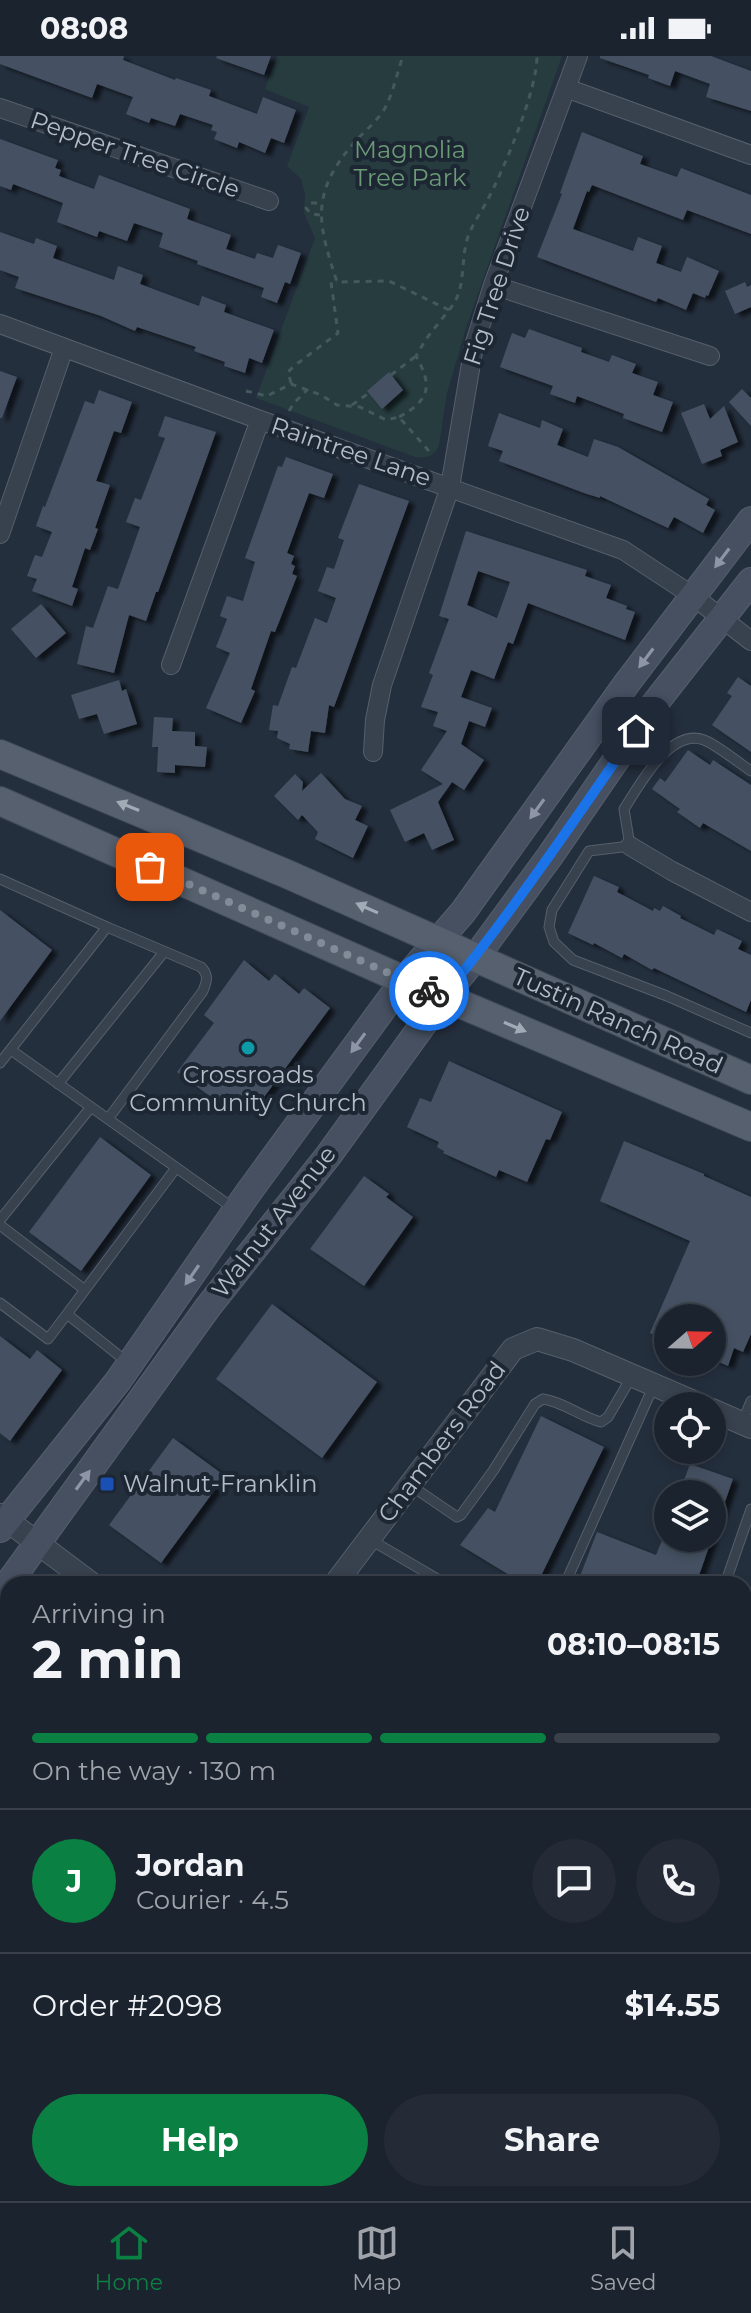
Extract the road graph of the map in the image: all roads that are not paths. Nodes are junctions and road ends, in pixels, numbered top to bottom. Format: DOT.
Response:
graph roads {
  1 [pos="578,56"];
  2 [pos="566,88"];
  3 [pos="0,108"];
  4 [pos="751,155"];
  5 [pos="269,201"];
  6 [pos="493,285"];
  7 [pos="0,324"];
  8 [pos="64,348"];
  9 [pos="710,356"];
  10 [pos="260,420"];
  11 [pos="450,487"];
  12 [pos="751,520"];
  13 [pos="0,534"];
  14 [pos="751,581"];
  15 [pos="693,596"];
  16 [pos="722,620"];
  17 [pos="751,641"];
  18 [pos="171,665"];
  19 [pos="373,752"];
  20 [pos="0,754"];
  21 [pos="751,771"];
  22 [pos="0,801"];
  23 [pos="630,846"];
  24 [pos="0,879"];
  25 [pos="751,912"];
  26 [pos="107,927"];
  27 [pos="438,941"];
  28 [pos="164,952"];
  29 [pos="475,958"];
  30 [pos="404,980"];
  31 [pos="443,997"];
  32 [pos="751,1033"];
  33 [pos="11,1050"];
  34 [pos="0,1063"];
  35 [pos="751,1080"];
  36 [pos="58,1084"];
  37 [pos="91,1107"];
  38 [pos="108,1119"];
  39 [pos="751,1127"];
  40 [pos="176,1168"];
  41 [pos="236,1211"];
  42 [pos="0,1222"];
  43 [pos="268,1232"];
  44 [pos="85,1290"];
  45 [pos="0,1303"];
  46 [pos="67,1314"];
  47 [pos="130,1364"];
  48 [pos="632,1376"];
  49 [pos="654,1385"];
  50 [pos="670,1392"];
  51 [pos="751,1401"];
  52 [pos="726,1416"];
  53 [pos="747,1425"];
  54 [pos="410,1485"];
  55 [pos="751,1509"];
  56 [pos="2,1522"];
  57 [pos="369,1539"];
  58 [pos="38,1543"];
  59 [pos="14,1576"];
  60 [pos="81,1576"];
  61 [pos="341,1576"];
  62 [pos="432,1576"];
  63 [pos="569,1576"];
  64 [pos="728,1576"];
  1 -- 2 [label="street, Fig Tree Drive"];
  2 -- 4 [label="street"];
  2 -- 6 [label="street, Fig Tree Drive"];
  3 -- 5 [label="street, Pepper Tree Circle"];
  6 -- 9 [label="street"];
  6 -- 11 [label="street, Fig Tree Drive"];
  7 -- 8 [label="street, Raintree Lane"];
  8 -- 10 [label="street, Raintree Lane"];
  8 -- 13 [label="street"];
  10 -- 11 [label="street, Raintree Lane"];
  10 -- 18 [label="street"];
  11 -- 15 [label="street, Raintree Lane"];
  11 -- 19 [label="street, Fig Tree Drive"];
  12 -- 15 [label="main road, Walnut Avenue, one-way"];
  14 -- 16 [label="main road, Walnut Avenue"];
  15 -- 16 [label="street, Raintree Lane"];
  15 -- 27 [label="main road, Walnut Avenue, one-way"];
  16 -- 17 [label="street, Raintree Lane"];
  16 -- 29 [label="main road, Walnut Avenue"];
  27 -- 20 [label="main road, Tustin Ranch Road, one-way"];
  21 -- 23 [label="lane"];
  22 -- 30 [label="main road, Tustin Ranch Road"];
  23 -- 25 [label="street"];
  23 -- 32 [label="lane"];
  24 -- 26 [label="lane"];
  26 -- 28 [label="lane"];
  26 -- 33 [label="lane"];
  27 -- 29 [label="main road, Tustin Ranch Road"];
  27 -- 30 [label="main road, Walnut Avenue"];
  28 -- 36 [label="lane"];
  28 -- 38 [label="lane"];
  29 -- 31 [label="main road, Walnut Avenue"];
  29 -- 35 [label="main road, Tustin Ranch Road"];
  30 -- 31 [label="main road, Tustin Ranch Road"];
  30 -- 41 [label="main road, Walnut Avenue, one-way"];
  31 -- 39 [label="main road, Tustin Ranch Road, one-way"];
  31 -- 43 [label="main road, Walnut Avenue"];
  33 -- 34 [label="lane"];
  33 -- 36 [label="lane"];
  36 -- 37 [label="lane"];
  37 -- 38 [label="lane"];
  37 -- 42 [label="lane"];
  38 -- 40 [label="lane"];
  40 -- 41 [label="lane"];
  40 -- 44 [label="lane"];
  41 -- 43 [label="main road"];
  41 -- 47 [label="main road, Walnut Avenue, one-way"];
  42 -- 44 [label="lane"];
  58 -- 43 [label="main road, Walnut Avenue, one-way"];
  44 -- 46 [label="lane"];
  45 -- 46 [label="lane"];
  46 -- 47 [label="lane"];
  47 -- 56 [label="main road, Walnut Avenue"];
  48 -- 49 [label="street, Chambers Road"];
  48 -- 54 [label="street, Chambers Road"];
  48 -- 54 [label="lane"];
  49 -- 50 [label="street, Chambers Road"];
  49 -- 63 [label="lane"];
  51 -- 53 [label="lane"];
  52 -- 53 [label="street"];
  54 -- 57 [label="street, Chambers Road"];
  55 -- 64 [label="lane"];
  56 -- 58 [label="street"];
  57 -- 61 [label="street, Chambers Road"];
  57 -- 62 [label="lane"];
  58 -- 59 [label="main road, Walnut Avenue"];
  58 -- 60 [label="street"];
}
